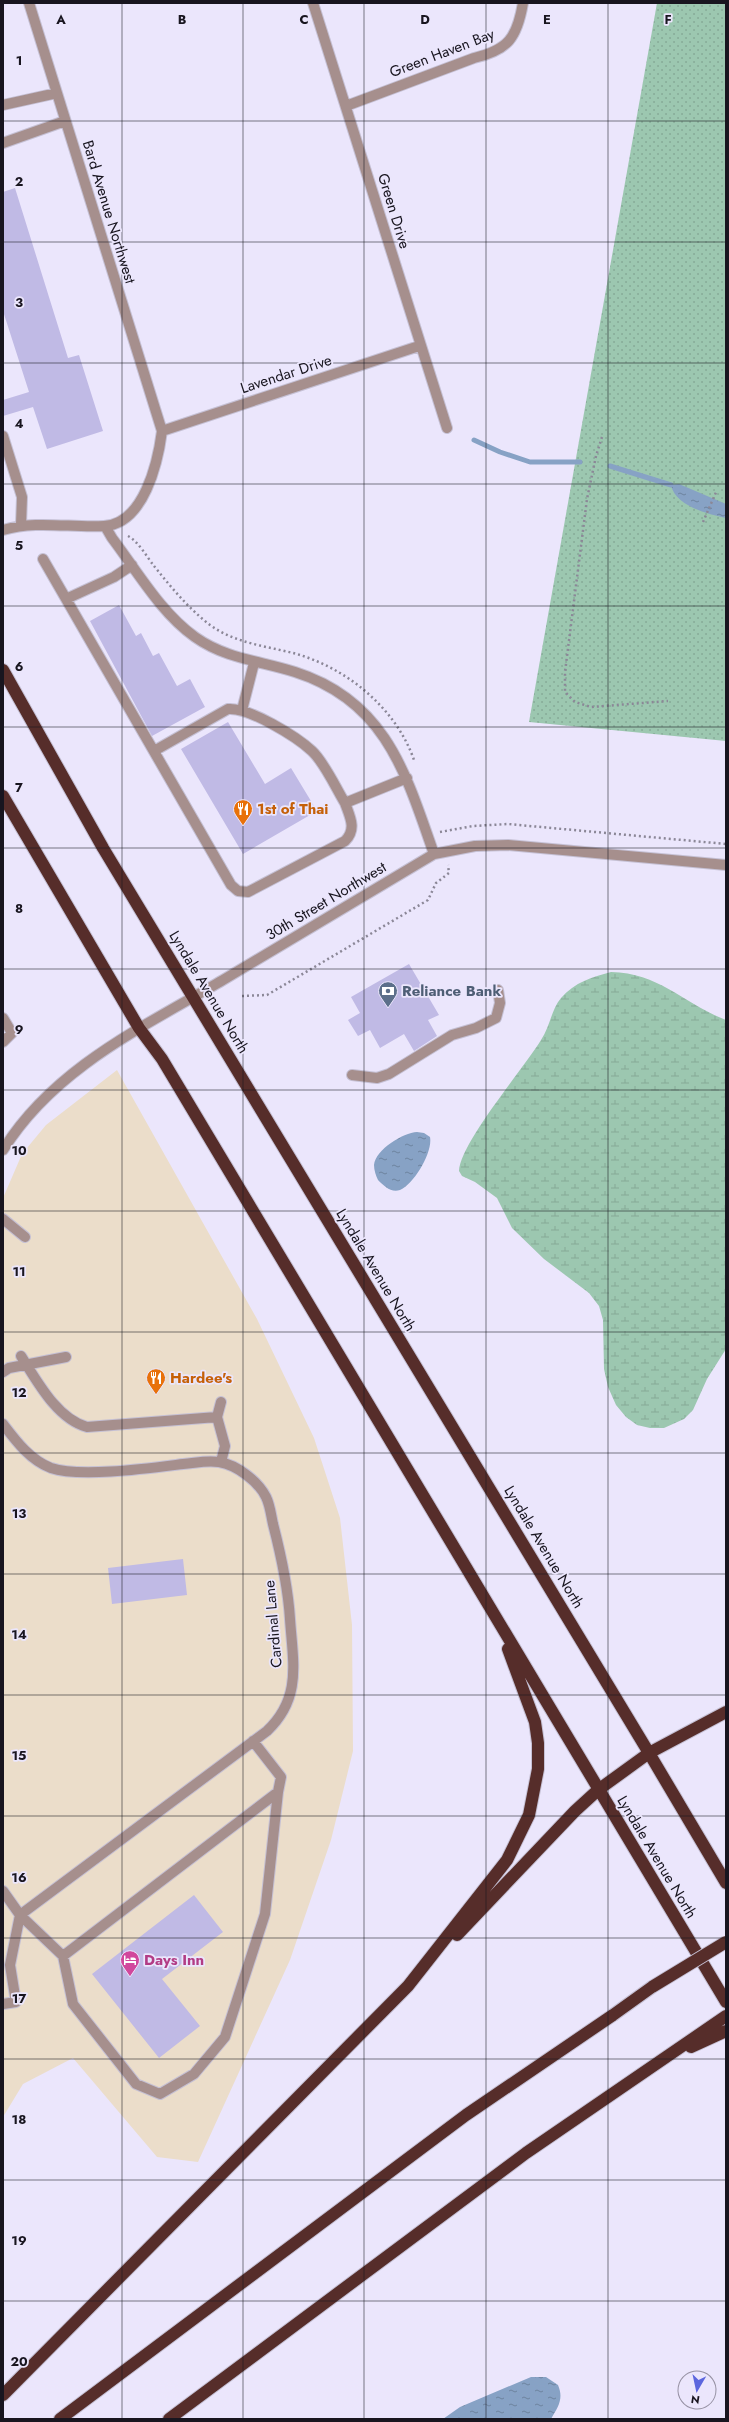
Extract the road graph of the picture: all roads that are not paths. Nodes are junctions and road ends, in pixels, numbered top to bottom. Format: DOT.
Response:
graph roads {
  1 [pos="29,3"];
  2 [pos="313,3"];
  3 [pos="523,3"];
  4 [pos="57,93"];
  5 [pos="3,105"];
  6 [pos="346,106"];
  7 [pos="65,121"];
  8 [pos="3,143"];
  9 [pos="420,346"];
  10 [pos="447,428"];
  11 [pos="162,430"];
  12 [pos="3,436"];
  13 [pos="21,525"];
  14 [pos="105,526"];
  15 [pos="3,530"];
  16 [pos="43,559"];
  17 [pos="132,565"];
  18 [pos="66,599"];
  19 [pos="254,663"];
  20 [pos="3,670"];
  21 [pos="242,710"];
  22 [pos="154,751"];
  23 [pos="407,778"];
  24 [pos="3,796"];
  25 [pos="345,803"];
  26 [pos="434,854"];
  27 [pos="726,865"];
  28 [pos="498,990"];
  29 [pos="193,996"];
  30 [pos="3,1018"];
  31 [pos="139,1028"];
  32 [pos="3,1042"];
  33 [pos="352,1076"];
  34 [pos="3,1150"];
  35 [pos="3,1219"];
  36 [pos="25,1237"];
  37 [pos="21,1356"];
  38 [pos="66,1357"];
  39 [pos="27,1365"];
  40 [pos="3,1372"];
  41 [pos="221,1402"];
  42 [pos="217,1417"];
  43 [pos="3,1424"];
  44 [pos="221,1462"];
  45 [pos="493,1611"];
  46 [pos="726,1712"];
  47 [pos="253,1741"];
  48 [pos="650,1753"];
  49 [pos="598,1790"];
  50 [pos="278,1792"];
  51 [pos="726,1883"];
  52 [pos="3,1891"];
  53 [pos="20,1915"];
  54 [pos="726,1942"];
  55 [pos="63,1956"];
  56 [pos="408,1986"];
  57 [pos="726,2002"];
  58 [pos="3,2004"];
  59 [pos="726,2016"];
  60 [pos="726,2031"];
  61 [pos="655,2063"];
  62 [pos="3,2395"];
  63 [pos="60,2419"];
  64 [pos="169,2419"];
  1 -- 4 [label="street, Bard Avenue Northwest"];
  2 -- 6 [label="street, Green Drive"];
  3 -- 6 [label="street, Green Haven Bay"];
  4 -- 5 [label="street"];
  4 -- 7 [label="street, Bard Avenue Northwest"];
  6 -- 9 [label="street, Green Drive"];
  7 -- 8 [label="street"];
  7 -- 11 [label="street, Bard Avenue Northwest"];
  9 -- 10 [label="street, Green Drive"];
  9 -- 11 [label="street, Lavendar Drive"];
  11 -- 14 [label="street"];
  12 -- 13 [label="street"];
  13 -- 14 [label="street"];
  13 -- 15 [label="street"];
  14 -- 17 [label="street"];
  16 -- 18 [label="street"];
  17 -- 18 [label="street"];
  17 -- 19 [label="street"];
  18 -- 22 [label="street"];
  19 -- 21 [label="street"];
  19 -- 23 [label="street"];
  20 -- 29 [label="highway, Lyndale Avenue North"];
  21 -- 22 [label="street"];
  21 -- 25 [label="street"];
  22 -- 25 [label="street"];
  23 -- 25 [label="street"];
  23 -- 26 [label="street"];
  24 -- 31 [label="highway, Lyndale Avenue North"];
  26 -- 27 [label="street, 30th Street Northwest"];
  26 -- 29 [label="street, 30th Street Northwest"];
  28 -- 33 [label="street"];
  29 -- 31 [label="street, 30th Street Northwest"];
  29 -- 48 [label="highway, Lyndale Avenue North"];
  30 -- 32 [label="street"];
  31 -- 34 [label="street, 30th Street Northwest"];
  31 -- 45 [label="highway, Lyndale Avenue North"];
  35 -- 36 [label="street"];
  37 -- 39 [label="street"];
  38 -- 39 [label="street"];
  39 -- 40 [label="street"];
  39 -- 42 [label="street"];
  41 -- 42 [label="street"];
  42 -- 44 [label="street"];
  43 -- 44 [label="street, Cardinal Lane"];
  44 -- 47 [label="street, Cardinal Lane"];
  45 -- 49 [label="highway, Lyndale Avenue North"];
  45 -- 56 [label="highway"];
  46 -- 48 [label="highway"];
  47 -- 50 [label="street"];
  47 -- 53 [label="street, Cardinal Lane"];
  48 -- 49 [label="highway"];
  48 -- 51 [label="highway, Lyndale Avenue North"];
  49 -- 56 [label="highway"];
  49 -- 57 [label="highway, Lyndale Avenue North"];
  50 -- 55 [label="street"];
  50 -- 55 [label="street"];
  52 -- 53 [label="street"];
  53 -- 55 [label="street"];
  53 -- 58 [label="street"];
  54 -- 63 [label="highway, bridge"];
  56 -- 62 [label="highway"];
  59 -- 61 [label="highway"];
  60 -- 61 [label="highway"];
  61 -- 64 [label="highway"];
}
